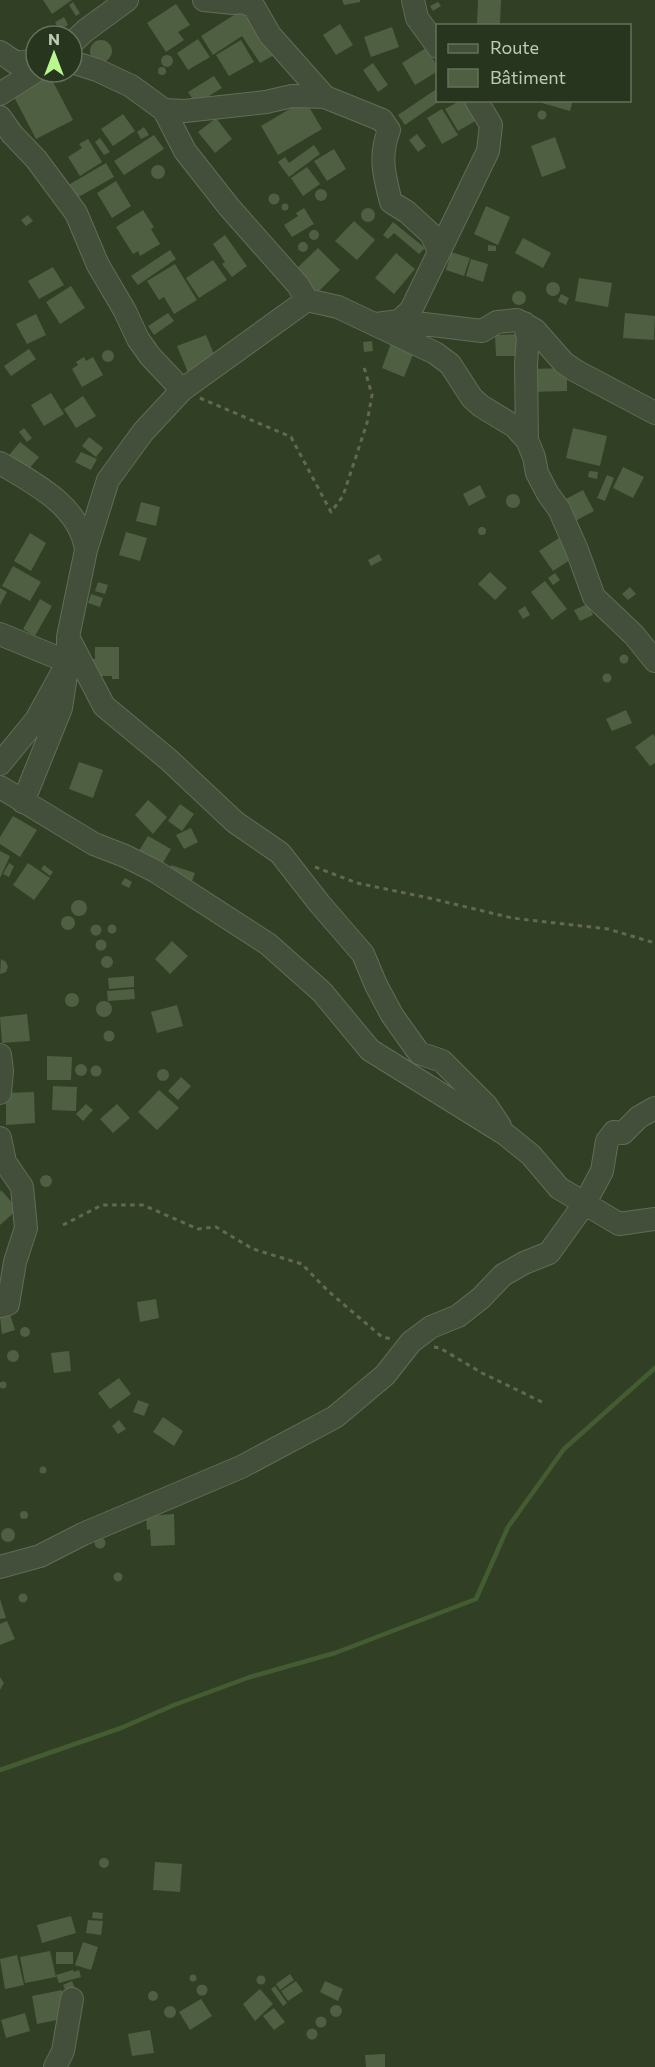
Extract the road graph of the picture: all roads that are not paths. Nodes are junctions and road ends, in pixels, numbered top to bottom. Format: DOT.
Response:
graph roads {
  1 [pos="128,0"];
  2 [pos="204,0"];
  3 [pos="413,0"];
  4 [pos="84,32"];
  5 [pos="436,44"];
  6 [pos="0,52"];
  7 [pos="24,62"];
  8 [pos="84,66"];
  9 [pos="24,79"];
  10 [pos="0,94"];
  11 [pos="325,97"];
  12 [pos="477,102"];
  13 [pos="164,110"];
  14 [pos="0,117"];
  15 [pos="439,251"];
  16 [pos="307,300"];
  17 [pos="399,321"];
  18 [pos="524,323"];
  19 [pos="374,325"];
  20 [pos="182,390"];
  21 [pos="655,413"];
  22 [pos="527,440"];
  23 [pos="0,464"];
  24 [pos="86,550"];
  25 [pos="0,634"];
  26 [pos="68,637"];
  27 [pos="655,661"];
  28 [pos="68,662"];
  29 [pos="0,764"];
  30 [pos="0,788"];
  31 [pos="23,802"];
  32 [pos="0,1055"];
  33 [pos="0,1093"];
  34 [pos="655,1108"];
  35 [pos="505,1134"];
  36 [pos="0,1137"];
  37 [pos="585,1203"];
  38 [pos="655,1219"];
  39 [pos="0,1306"];
  40 [pos="0,1567"];
  41 [pos="72,1999"];
  42 [pos="55,2067"];
  1 -- 4 [label="street"];
  2 -- 11 [label="street"];
  3 -- 5 [label="street"];
  6 -- 7 [label="street"];
  8 -- 13 [label="street"];
  9 -- 10 [label="street"];
  11 -- 13 [label="street"];
  11 -- 15 [label="street"];
  12 -- 15 [label="street"];
  13 -- 16 [label="street"];
  14 -- 20 [label="street"];
  15 -- 17 [label="street"];
  16 -- 19 [label="street"];
  16 -- 20 [label="street"];
  17 -- 18 [label="street"];
  17 -- 19 [label="street"];
  18 -- 21 [label="street"];
  18 -- 22 [label="street"];
  19 -- 22 [label="street"];
  20 -- 24 [label="street"];
  22 -- 27 [label="street"];
  23 -- 24 [label="street"];
  24 -- 26 [label="street"];
  25 -- 28 [label="street"];
  26 -- 28 [label="street"];
  26 -- 35 [label="street"];
  28 -- 29 [label="street"];
  28 -- 31 [label="street"];
  30 -- 31 [label="street"];
  31 -- 35 [label="street"];
  32 -- 33 [label="street"];
  34 -- 37 [label="street"];
  35 -- 37 [label="street"];
  36 -- 39 [label="street"];
  37 -- 38 [label="street"];
  37 -- 40 [label="street"];
  41 -- 42 [label="street"];
}
